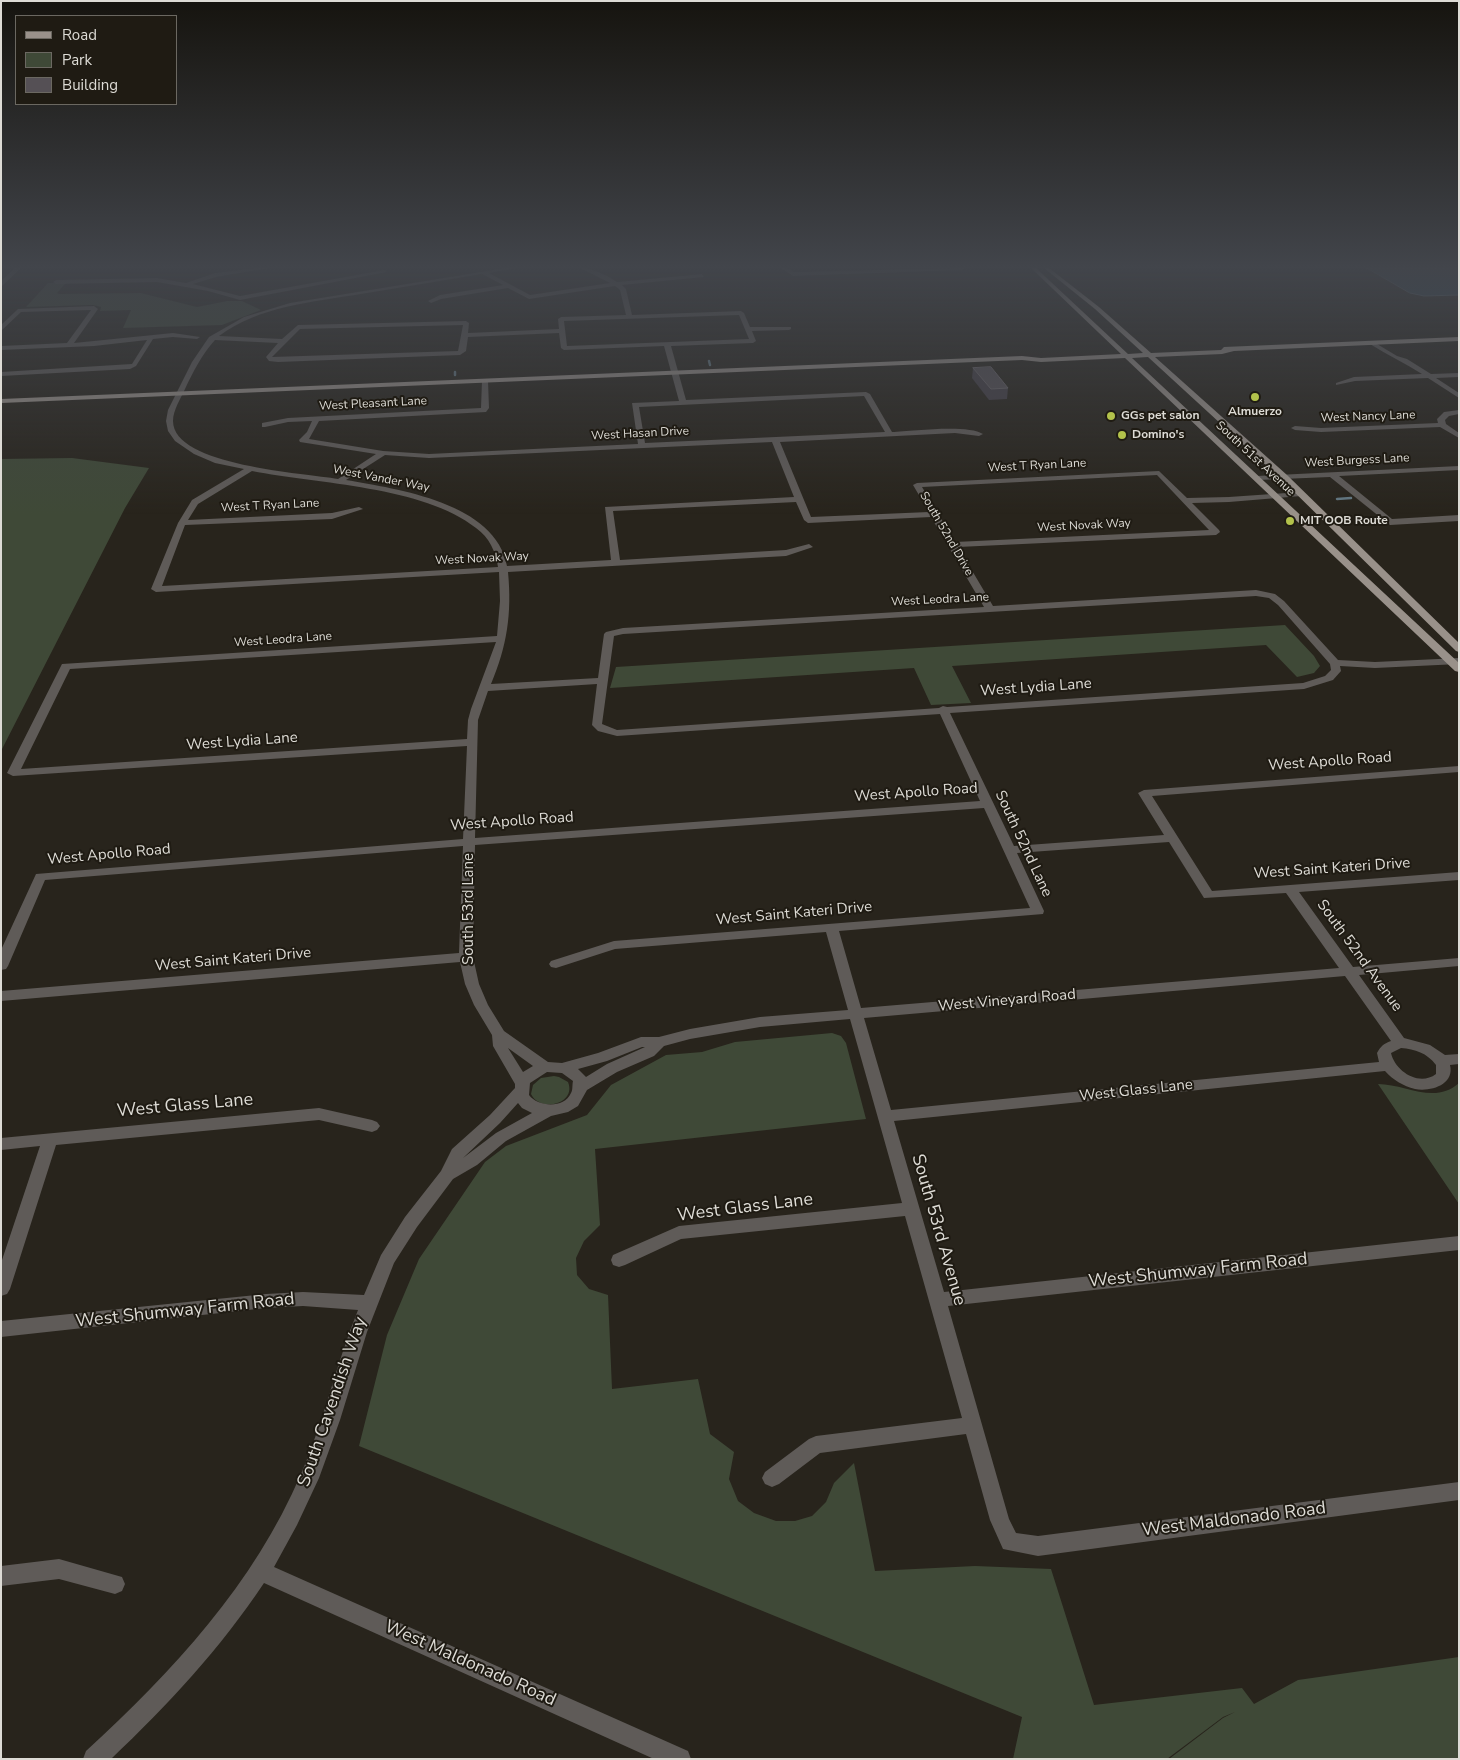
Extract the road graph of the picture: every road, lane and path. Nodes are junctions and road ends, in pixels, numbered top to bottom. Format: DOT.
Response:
graph roads {
  1 [pos="143,350"];
  2 [pos="204,350"];
  3 [pos="274,350"];
  4 [pos="463,350"];
  5 [pos="669,350"];
  6 [pos="1122,350"];
  7 [pos="1144,350"];
  8 [pos="1230,350"];
  9 [pos="1384,350"];
  10 [pos="1395,350"];
  11 [pos="1147,353"];
  12 [pos="1126,354"];
  13 [pos="1405,360"];
  14 [pos="675,373"];
  15 [pos="1,374"];
  16 [pos="1459,375"];
  17 [pos="1429,376"];
  18 [pos="485,381"];
  19 [pos="1338,384"];
  20 [pos="181,393"];
  21 [pos="1170,396"];
  22 [pos="1459,396"];
  23 [pos="1,401"];
  24 [pos="683,402"];
  25 [pos="1211,411"];
  26 [pos="1459,412"];
  27 [pos="317,418"];
  28 [pos="1441,422"];
  29 [pos="265,425"];
  30 [pos="1295,428"];
  31 [pos="890,434"];
  32 [pos="979,434"];
  33 [pos="1459,436"];
  34 [pos="774,439"];
  35 [pos="642,446"];
  36 [pos="383,453"];
  37 [pos="1459,468"];
  38 [pos="250,469"];
  39 [pos="1333,475"];
  40 [pos="1284,477"];
  41 [pos="1257,478"];
  42 [pos="338,482"];
  43 [pos="917,485"];
  44 [pos="1301,494"];
  45 [pos="1276,496"];
  46 [pos="799,499"];
  47 [pos="1185,500"];
  48 [pos="359,509"];
  49 [pos="935,514"];
  50 [pos="1459,518"];
  51 [pos="182,523"];
  52 [pos="953,545"];
  53 [pos="809,547"];
  54 [pos="616,564"];
  55 [pos="503,571"];
  56 [pos="990,609"];
  57 [pos="502,639"];
  58 [pos="1459,649"];
  59 [pos="1335,663"];
  60 [pos="1456,664"];
  61 [pos="601,681"];
  62 [pos="483,688"];
  63 [pos="943,709"];
  64 [pos="472,742"];
  65 [pos="1459,769"];
  66 [pos="14,773"];
  67 [pos="988,804"];
  68 [pos="1171,838"];
  69 [pos="468,842"];
  70 [pos="1010,850"];
  71 [pos="1459,876"];
  72 [pos="1290,889"];
  73 [pos="1038,911"];
  74 [pos="832,927"];
  75 [pos="466,957"];
  76 [pos="1459,962"];
  77 [pos="556,964"];
  78 [pos="1,966"];
  79 [pos="1349,970"];
  80 [pos="1,996"];
  81 [pos="856,1014"];
  82 [pos="499,1035"];
  83 [pos="659,1042"];
  84 [pos="1400,1043"];
  85 [pos="1459,1059"];
  86 [pos="1441,1061"];
  87 [pos="1386,1066"];
  88 [pos="546,1068"];
  89 [pos="562,1068"];
  90 [pos="522,1087"];
  91 [pos="581,1087"];
  92 [pos="547,1111"];
  93 [pos="885,1116"];
  94 [pos="372,1126"];
  95 [pos="50,1139"];
  96 [pos="1,1144"];
  97 [pos="447,1175"];
  98 [pos="911,1209"];
  99 [pos="1459,1243"];
  100 [pos="619,1260"];
  101 [pos="1,1289"];
  102 [pos="938,1300"];
  103 [pos="368,1303"];
  104 [pos="1,1329"];
  105 [pos="973,1425"];
  106 [pos="772,1478"];
  107 [pos="1459,1491"];
  108 [pos="1010,1542"];
  109 [pos="260,1571"];
  110 [pos="1,1576"];
  111 [pos="115,1584"];
  112 [pos="678,1758"];
  113 [pos="94,1759"];
  1 -- 15 [label="street"];
  2 -- 20 [label="street, West Vander Way"];
  3 -- 4 [label="street"];
  5 -- 14 [label="street"];
  6 -- 12 [label="main road, South 51st Avenue"];
  7 -- 11 [label="main road, South 51st Avenue"];
  8 -- 11 [label="main road"];
  9 -- 13 [label="street"];
  10 -- 13 [label="street"];
  11 -- 12 [label="main road"];
  11 -- 25 [label="main road, South 51st Avenue"];
  12 -- 14 [label="main road"];
  12 -- 21 [label="main road, South 51st Avenue"];
  13 -- 17 [label="street"];
  14 -- 18 [label="main road"];
  14 -- 24 [label="street"];
  16 -- 17 [label="street"];
  17 -- 19 [label="street"];
  17 -- 22 [label="street"];
  18 -- 20 [label="main road"];
  18 -- 27 [label="street, West Pleasant Lane"];
  20 -- 23 [label="main road"];
  20 -- 38 [label="street, West Vander Way"];
  21 -- 25 [label="main road"];
  21 -- 41 [label="main road, South 51st Avenue"];
  24 -- 31 [label="street"];
  24 -- 35 [label="street"];
  25 -- 40 [label="main road, South 51st Avenue"];
  26 -- 28 [label="street, West Nancy Lane"];
  27 -- 29 [label="street, West Pleasant Lane"];
  27 -- 36 [label="street, West Hasan Drive"];
  28 -- 30 [label="street, West Nancy Lane"];
  28 -- 33 [label="street"];
  31 -- 32 [label="street, West Hasan Drive"];
  31 -- 34 [label="street, West Hasan Drive"];
  34 -- 35 [label="street, West Hasan Drive"];
  34 -- 46 [label="street"];
  35 -- 36 [label="street, West Hasan Drive"];
  36 -- 42 [label="street"];
  37 -- 39 [label="street, West Burgess Lane"];
  38 -- 42 [label="street, West Vander Way"];
  38 -- 51 [label="street"];
  39 -- 40 [label="street, West Burgess Lane"];
  39 -- 50 [label="street"];
  40 -- 41 [label="street, West Burgess Lane"];
  40 -- 44 [label="main road, South 51st Avenue"];
  41 -- 45 [label="main road, South 51st Avenue"];
  42 -- 55 [label="street, West Vander Way"];
  43 -- 47 [label="street, West T Ryan Lane"];
  43 -- 49 [label="street, South 52nd Drive"];
  44 -- 45 [label="street"];
  44 -- 58 [label="main road, South 51st Avenue"];
  45 -- 47 [label="street"];
  45 -- 60 [label="main road, South 51st Avenue"];
  46 -- 49 [label="street"];
  46 -- 54 [label="street"];
  47 -- 52 [label="street, West Novak Way"];
  48 -- 51 [label="street, West T Ryan Lane"];
  49 -- 52 [label="street, South 52nd Drive"];
  51 -- 55 [label="street, West Novak Way"];
  52 -- 56 [label="street, South 52nd Drive"];
  53 -- 54 [label="street, West Novak Way"];
  54 -- 55 [label="street, West Novak Way"];
  55 -- 57 [label="street, South 53rd Lane"];
  56 -- 59 [label="street, West Leodra Lane"];
  56 -- 61 [label="street, West Leodra Lane"];
  57 -- 62 [label="street, South 53rd Lane"];
  57 -- 66 [label="street, West Leodra Lane"];
  59 -- 60 [label="street"];
  59 -- 63 [label="street, West Lydia Lane"];
  61 -- 62 [label="street"];
  61 -- 63 [label="street, West Lydia Lane"];
  62 -- 64 [label="street, South 53rd Lane"];
  63 -- 67 [label="street, South 52nd Lane"];
  64 -- 66 [label="street, West Lydia Lane"];
  64 -- 69 [label="street, South 53rd Lane"];
  65 -- 68 [label="street, West Apollo Road"];
  67 -- 69 [label="street, West Apollo Road"];
  67 -- 70 [label="street, South 52nd Lane"];
  68 -- 70 [label="street"];
  68 -- 72 [label="street, West Saint Kateri Drive"];
  69 -- 75 [label="street, South 53rd Lane"];
  69 -- 78 [label="street, West Apollo Road"];
  70 -- 73 [label="street, South 52nd Lane"];
  71 -- 72 [label="street, West Saint Kateri Drive"];
  72 -- 79 [label="street, South 52nd Avenue"];
  73 -- 74 [label="street, West Saint Kateri Drive"];
  74 -- 77 [label="street, West Saint Kateri Drive"];
  74 -- 81 [label="street, South 53rd Avenue"];
  75 -- 80 [label="street, West Saint Kateri Drive"];
  75 -- 82 [label="street, South 53rd Lane"];
  76 -- 79 [label="street, West Vineyard Road"];
  79 -- 81 [label="street, West Vineyard Road"];
  79 -- 84 [label="street, South 52nd Avenue"];
  81 -- 83 [label="street, West Vineyard Road"];
  81 -- 93 [label="street, South 53rd Avenue"];
  82 -- 88 [label="street, South 53rd Lane"];
  82 -- 90 [label="street, South 53rd Lane"];
  83 -- 89 [label="street, West Vineyard Road"];
  83 -- 91 [label="street"];
  84 -- 86 [label="street"];
  84 -- 87 [label="street"];
  85 -- 86 [label="street"];
  86 -- 87 [label="street"];
  87 -- 93 [label="street, West Glass Lane"];
  88 -- 89 [label="street"];
  88 -- 90 [label="street"];
  89 -- 91 [label="street"];
  90 -- 92 [label="street, South 53rd Lane"];
  90 -- 97 [label="street, South Cavendish Way"];
  91 -- 92 [label="street"];
  92 -- 97 [label="street, South Cavendish Way"];
  93 -- 98 [label="street, South 53rd Avenue"];
  94 -- 95 [label="street, West Glass Lane"];
  95 -- 96 [label="street, West Glass Lane"];
  95 -- 101 [label="street"];
  97 -- 103 [label="street, South Cavendish Way"];
  98 -- 100 [label="street, West Glass Lane"];
  98 -- 102 [label="street, South 53rd Avenue"];
  99 -- 102 [label="street, West Shumway Farm Road"];
  102 -- 105 [label="street, South 53rd Avenue"];
  103 -- 104 [label="street, West Shumway Farm Road"];
  103 -- 109 [label="street, South Cavendish Way"];
  105 -- 106 [label="street"];
  105 -- 108 [label="street, South 53rd Avenue"];
  107 -- 108 [label="street, West Maldonado Road"];
  109 -- 112 [label="street, West Maldonado Road"];
  109 -- 113 [label="street, South Cavendish Way"];
  110 -- 111 [label="street"];
}
